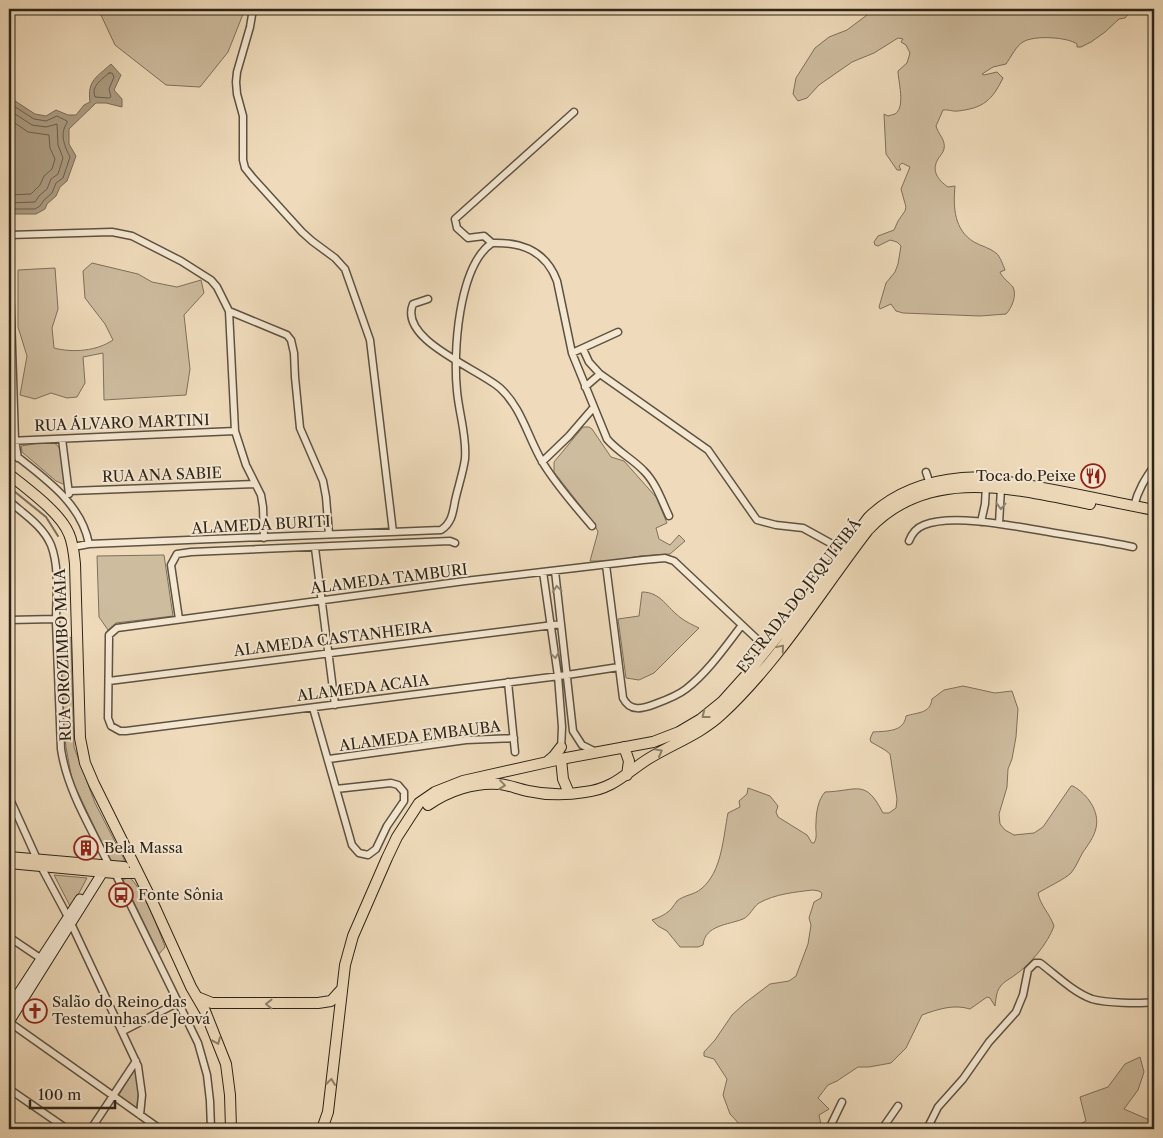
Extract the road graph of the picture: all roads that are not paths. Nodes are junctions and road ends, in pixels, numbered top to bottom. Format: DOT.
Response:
graph roads {
  1 [pos="253,9"];
  2 [pos="574,112"];
  3 [pos="9,235"];
  4 [pos="492,243"];
  5 [pos="9,253"];
  6 [pos="428,299"];
  7 [pos="229,311"];
  8 [pos="618,332"];
  9 [pos="583,349"];
  10 [pos="572,354"];
  11 [pos="456,360"];
  12 [pos="600,374"];
  13 [pos="586,386"];
  14 [pos="594,407"];
  15 [pos="235,431"];
  16 [pos="62,438"];
  17 [pos="12,440"];
  18 [pos="9,450"];
  19 [pos="18,458"];
  20 [pos="542,462"];
  21 [pos="1154,466"];
  22 [pos="926,472"];
  23 [pos="9,474"];
  24 [pos="255,484"];
  25 [pos="930,484"];
  26 [pos="986,486"];
  27 [pos="1001,488"];
  28 [pos="70,491"];
  29 [pos="9,501"];
  30 [pos="68,501"];
  31 [pos="1134,506"];
  32 [pos="1154,510"];
  33 [pos="669,516"];
  34 [pos="1154,517"];
  35 [pos="982,522"];
  36 [pos="999,524"];
  37 [pos="592,526"];
  38 [pos="393,532"];
  39 [pos="329,534"];
  40 [pos="264,538"];
  41 [pos="909,541"];
  42 [pos="455,543"];
  43 [pos="89,544"];
  44 [pos="73,546"];
  45 [pos="1132,547"];
  46 [pos="315,548"];
  47 [pos="843,550"];
  48 [pos="606,564"];
  49 [pos="555,571"];
  50 [pos="543,572"];
  51 [pos="321,601"];
  52 [pos="56,619"];
  53 [pos="179,619"];
  54 [pos="9,620"];
  55 [pos="551,624"];
  56 [pos="561,624"];
  57 [pos="742,625"];
  58 [pos="758,641"];
  59 [pos="328,652"];
  60 [pos="619,667"];
  61 [pos="567,675"];
  62 [pos="558,676"];
  63 [pos="109,681"];
  64 [pos="508,682"];
  65 [pos="335,705"];
  66 [pos="313,708"];
  67 [pos="573,731"];
  68 [pos="563,732"];
  69 [pos="514,738"];
  70 [pos="561,747"];
  71 [pos="624,747"];
  72 [pos="515,752"];
  73 [pos="599,752"];
  74 [pos="560,759"];
  75 [pos="329,760"];
  76 [pos="542,764"];
  77 [pos="627,775"];
  78 [pos="336,789"];
  79 [pos="570,793"];
  80 [pos="9,797"];
  81 [pos="410,818"];
  82 [pos="9,856"];
  83 [pos="39,863"];
  84 [pos="9,864"];
  85 [pos="105,868"];
  86 [pos="136,870"];
  87 [pos="69,921"];
  88 [pos="9,937"];
  89 [pos="43,960"];
  90 [pos="341,990"];
  91 [pos="197,997"];
  92 [pos="179,1002"];
  93 [pos="1154,1002"];
  94 [pos="212,1003"];
  95 [pos="318,1003"];
  96 [pos="9,1008"];
  97 [pos="208,1020"];
  98 [pos="9,1022"];
  99 [pos="338,1026"];
  100 [pos="123,1032"];
  101 [pos="136,1061"];
  102 [pos="9,1089"];
  103 [pos="113,1097"];
  104 [pos="842,1102"];
  105 [pos="898,1106"];
  106 [pos="140,1115"];
  107 [pos="67,1129"];
  108 [pos="91,1129"];
  109 [pos="160,1129"];
  110 [pos="211,1129"];
  111 [pos="231,1129"];
  112 [pos="323,1129"];
  113 [pos="829,1129"];
  114 [pos="882,1129"];
  115 [pos="927,1129"];
  1 -- 38 [label="street"];
  2 -- 4 [label="street"];
  3 -- 7 [label="street"];
  4 -- 10 [label="street"];
  4 -- 11 [label="street"];
  5 -- 17 [label="street"];
  6 -- 11 [label="street"];
  7 -- 15 [label="street"];
  7 -- 39 [label="street"];
  8 -- 9 [label="street"];
  9 -- 10 [label="street"];
  9 -- 12 [label="street"];
  10 -- 13 [label="street"];
  11 -- 20 [label="street"];
  11 -- 38 [label="street, ALAMEDA BURITI"];
  12 -- 13 [label="street"];
  12 -- 47 [label="street"];
  13 -- 14 [label="street"];
  14 -- 20 [label="street"];
  14 -- 33 [label="street"];
  15 -- 16 [label="street, RUA ÁLVARO MARTINI"];
  15 -- 24 [label="street"];
  16 -- 17 [label="street, RUA ÁLVARO MARTINI"];
  16 -- 28 [label="street"];
  17 -- 19 [label="street"];
  18 -- 19 [label="street"];
  19 -- 30 [label="street"];
  20 -- 37 [label="street"];
  21 -- 31 [label="street"];
  22 -- 25 [label="street"];
  23 -- 44 [label="main road, RUA OROZIMBO MAIA"];
  24 -- 28 [label="street, RUA ANA SABIE"];
  24 -- 40 [label="street"];
  25 -- 31 [label="main road, ESTRADA DO JEQUITIBÁ"];
  25 -- 47 [label="main road, ESTRADA DO JEQUITIBÁ"];
  26 -- 27 [label="main road, ESTRADA DO JEQUITIBÁ"];
  26 -- 35 [label="street"];
  77 -- 26 [label="main road, ESTRADA DO JEQUITIBÁ, one-way"];
  27 -- 34 [label="main road, ESTRADA DO JEQUITIBÁ"];
  27 -- 36 [label="street, one-way"];
  28 -- 30 [label="street"];
  29 -- 52 [label="street"];
  30 -- 43 [label="street"];
  31 -- 32 [label="main road, ESTRADA DO JEQUITIBÁ"];
  35 -- 36 [label="street"];
  35 -- 41 [label="street"];
  36 -- 45 [label="street"];
  38 -- 39 [label="street, ALAMEDA BURITI"];
  39 -- 40 [label="street, ALAMEDA BURITI"];
  40 -- 43 [label="street, ALAMEDA BURITI"];
  42 -- 46 [label="street"];
  43 -- 44 [label="street, ALAMEDA BURITI"];
  44 -- 86 [label="main road, RUA OROZIMBO MAIA"];
  46 -- 51 [label="street"];
  46 -- 53 [label="street"];
  47 -- 71 [label="main road, ESTRADA DO JEQUITIBÁ, one-way"];
  48 -- 49 [label="street, ALAMEDA TAMBURI"];
  48 -- 57 [label="street, ALAMEDA TAMBURI"];
  48 -- 60 [label="street"];
  49 -- 50 [label="street, ALAMEDA TAMBURI"];
  56 -- 49 [label="street, one-way"];
  50 -- 51 [label="street, ALAMEDA TAMBURI"];
  50 -- 55 [label="street"];
  51 -- 53 [label="street, ALAMEDA TAMBURI"];
  51 -- 59 [label="street"];
  52 -- 54 [label="street"];
  52 -- 85 [label="street"];
  53 -- 63 [label="street, ALAMEDA TAMBURI"];
  55 -- 56 [label="street, ALAMEDA CASTANHEIRA"];
  55 -- 59 [label="street, ALAMEDA CASTANHEIRA"];
  55 -- 62 [label="street, one-way"];
  56 -- 61 [label="street"];
  57 -- 58 [label="street"];
  57 -- 60 [label="street"];
  59 -- 63 [label="street, ALAMEDA CASTANHEIRA"];
  59 -- 65 [label="street"];
  60 -- 61 [label="street, ALAMEDA ACAIA"];
  61 -- 62 [label="street, ALAMEDA ACAIA"];
  61 -- 67 [label="street"];
  62 -- 64 [label="street, ALAMEDA ACAIA"];
  62 -- 68 [label="street"];
  63 -- 66 [label="street, ALAMEDA ACAIA"];
  64 -- 65 [label="street, ALAMEDA ACAIA"];
  64 -- 69 [label="street"];
  65 -- 66 [label="street, ALAMEDA ACAIA"];
  66 -- 75 [label="street"];
  67 -- 68 [label="street"];
  67 -- 73 [label="street"];
  68 -- 70 [label="street"];
  69 -- 72 [label="street"];
  69 -- 75 [label="street, ALAMEDA EMBAUBA"];
  70 -- 74 [label="street"];
  70 -- 76 [label="main road"];
  71 -- 73 [label="main road, ESTRADA DO JEQUITIBÁ"];
  71 -- 77 [label="main road"];
  73 -- 74 [label="main road, ESTRADA DO JEQUITIBÁ"];
  74 -- 76 [label="main road, ESTRADA DO JEQUITIBÁ"];
  74 -- 79 [label="main road"];
  75 -- 78 [label="street"];
  76 -- 81 [label="main road, ESTRADA DO JEQUITIBÁ"];
  77 -- 79 [label="main road, ESTRADA DO JEQUITIBÁ"];
  78 -- 78 [label="street"];
  81 -- 79 [label="main road, ESTRADA DO JEQUITIBÁ, one-way"];
  80 -- 83 [label="street"];
  81 -- 90 [label="main road, ESTRADA DO JEQUITIBÁ"];
  82 -- 83 [label="main road"];
  83 -- 84 [label="main road"];
  83 -- 85 [label="main road"];
  83 -- 87 [label="street"];
  85 -- 86 [label="main road"];
  85 -- 87 [label="main road"];
  85 -- 92 [label="street"];
  86 -- 91 [label="main road, RUA OROZIMBO MAIA"];
  87 -- 89 [label="main road"];
  87 -- 100 [label="street"];
  88 -- 89 [label="street"];
  89 -- 96 [label="main road"];
  89 -- 98 [label="main road"];
  90 -- 95 [label="main road"];
  90 -- 99 [label="main road, ESTRADA DO JEQUITIBÁ"];
  91 -- 94 [label="main road"];
  91 -- 97 [label="main road, RUA OROZIMBO MAIA"];
  92 -- 100 [label="street"];
  92 -- 110 [label="street"];
  93 -- 115 [label="street"];
  95 -- 94 [label="main road, one-way"];
  94 -- 97 [label="main road"];
  95 -- 99 [label="main road"];
  97 -- 111 [label="main road, RUA OROZIMBO MAIA, one-way"];
  98 -- 103 [label="street"];
  112 -- 99 [label="main road, ESTRADA DO JEQUITIBÁ, one-way"];
  100 -- 101 [label="street"];
  101 -- 103 [label="street"];
  101 -- 106 [label="street"];
  102 -- 107 [label="street"];
  103 -- 106 [label="street"];
  103 -- 108 [label="street"];
  104 -- 113 [label="street"];
  105 -- 114 [label="street"];
  106 -- 109 [label="street"];
}
